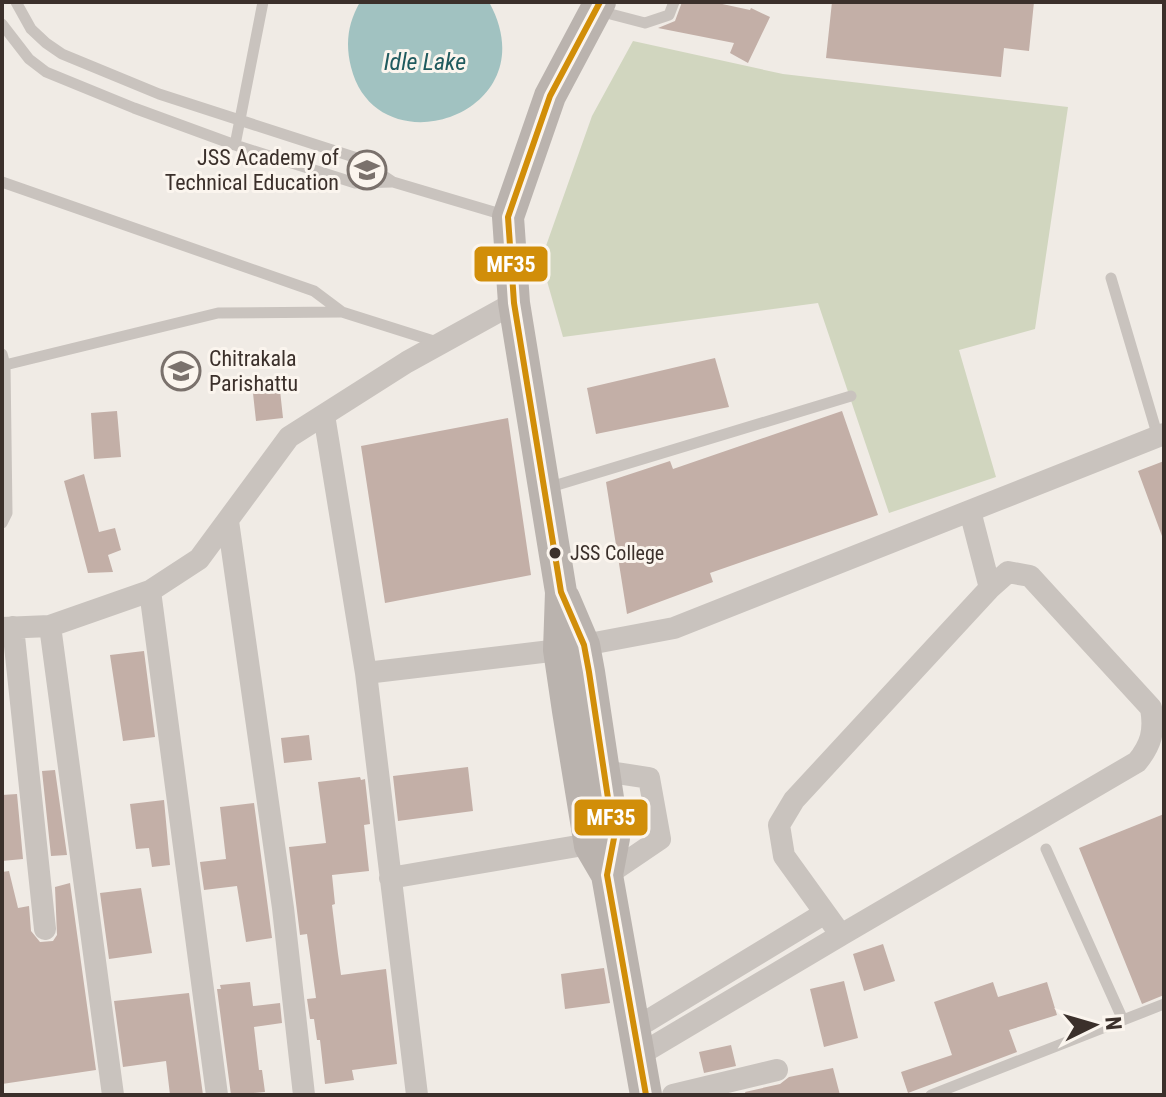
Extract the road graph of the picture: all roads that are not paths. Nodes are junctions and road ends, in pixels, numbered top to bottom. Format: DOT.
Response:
graph roads {
  1 [pos="16,2"];
  2 [pos="263,2"];
  3 [pos="674,2"];
  4 [pos="598,6"];
  5 [pos="2,24"];
  6 [pos="239,120"];
  7 [pos="235,145"];
  8 [pos="2,182"];
  9 [pos="393,182"];
  10 [pos="508,217"];
  11 [pos="1111,278"];
  12 [pos="514,303"];
  13 [pos="342,312"];
  14 [pos="441,343"];
  15 [pos="3,359"];
  16 [pos="851,396"];
  17 [pos="324,415"];
  18 [pos="1161,436"];
  19 [pos="546,489"];
  20 [pos="970,511"];
  21 [pos="228,521"];
  22 [pos="2,523"];
  23 [pos="990,588"];
  24 [pos="150,591"];
  25 [pos="50,626"];
  26 [pos="7,628"];
  27 [pos="571,647"];
  28 [pos="366,673"];
  29 [pos="603,771"];
  30 [pos="602,842"];
  31 [pos="1046,849"];
  32 [pos="607,875"];
  33 [pos="390,878"];
  34 [pos="825,913"];
  35 [pos="45,929"];
  36 [pos="841,935"];
  37 [pos="1164,1004"];
  38 [pos="1123,1020"];
  39 [pos="636,1042"];
  40 [pos="777,1070"];
  41 [pos="113,1095"];
  42 [pos="217,1095"];
  43 [pos="304,1095"];
  44 [pos="417,1095"];
  45 [pos="646,1095"];
  46 [pos="673,1095"];
  47 [pos="931,1095"];
  1 -- 6 [label="lane"];
  2 -- 6 [label="lane"];
  3 -- 4 [label="lane"];
  4 -- 10 [label="main road"];
  5 -- 7 [label="lane"];
  6 -- 7 [label="lane"];
  6 -- 9 [label="lane"];
  7 -- 9 [label="lane"];
  8 -- 13 [label="lane"];
  9 -- 10 [label="lane"];
  10 -- 12 [label="main road"];
  11 -- 18 [label="lane"];
  12 -- 14 [label="street"];
  12 -- 19 [label="main road"];
  13 -- 14 [label="lane"];
  13 -- 15 [label="lane"];
  14 -- 17 [label="street"];
  15 -- 22 [label="lane"];
  16 -- 19 [label="lane"];
  17 -- 21 [label="street"];
  17 -- 28 [label="street"];
  18 -- 20 [label="street"];
  19 -- 27 [label="main road"];
  20 -- 23 [label="street"];
  20 -- 27 [label="street"];
  21 -- 24 [label="street"];
  21 -- 43 [label="street"];
  23 -- 34 [label="street"];
  23 -- 36 [label="street"];
  24 -- 25 [label="street"];
  24 -- 42 [label="street"];
  25 -- 26 [label="street"];
  25 -- 41 [label="street"];
  26 -- 35 [label="street"];
  27 -- 28 [label="street"];
  27 -- 29 [label="main road"];
  27 -- 30 [label="main road"];
  28 -- 33 [label="street"];
  29 -- 30 [label="main road"];
  29 -- 32 [label="street"];
  30 -- 32 [label="main road"];
  30 -- 33 [label="street"];
  31 -- 38 [label="lane"];
  32 -- 39 [label="main road"];
  33 -- 44 [label="street"];
  34 -- 36 [label="street"];
  34 -- 39 [label="street"];
  36 -- 39 [label="street"];
  37 -- 38 [label="lane"];
  38 -- 47 [label="lane"];
  39 -- 45 [label="main road"];
  40 -- 46 [label="street"];
}
